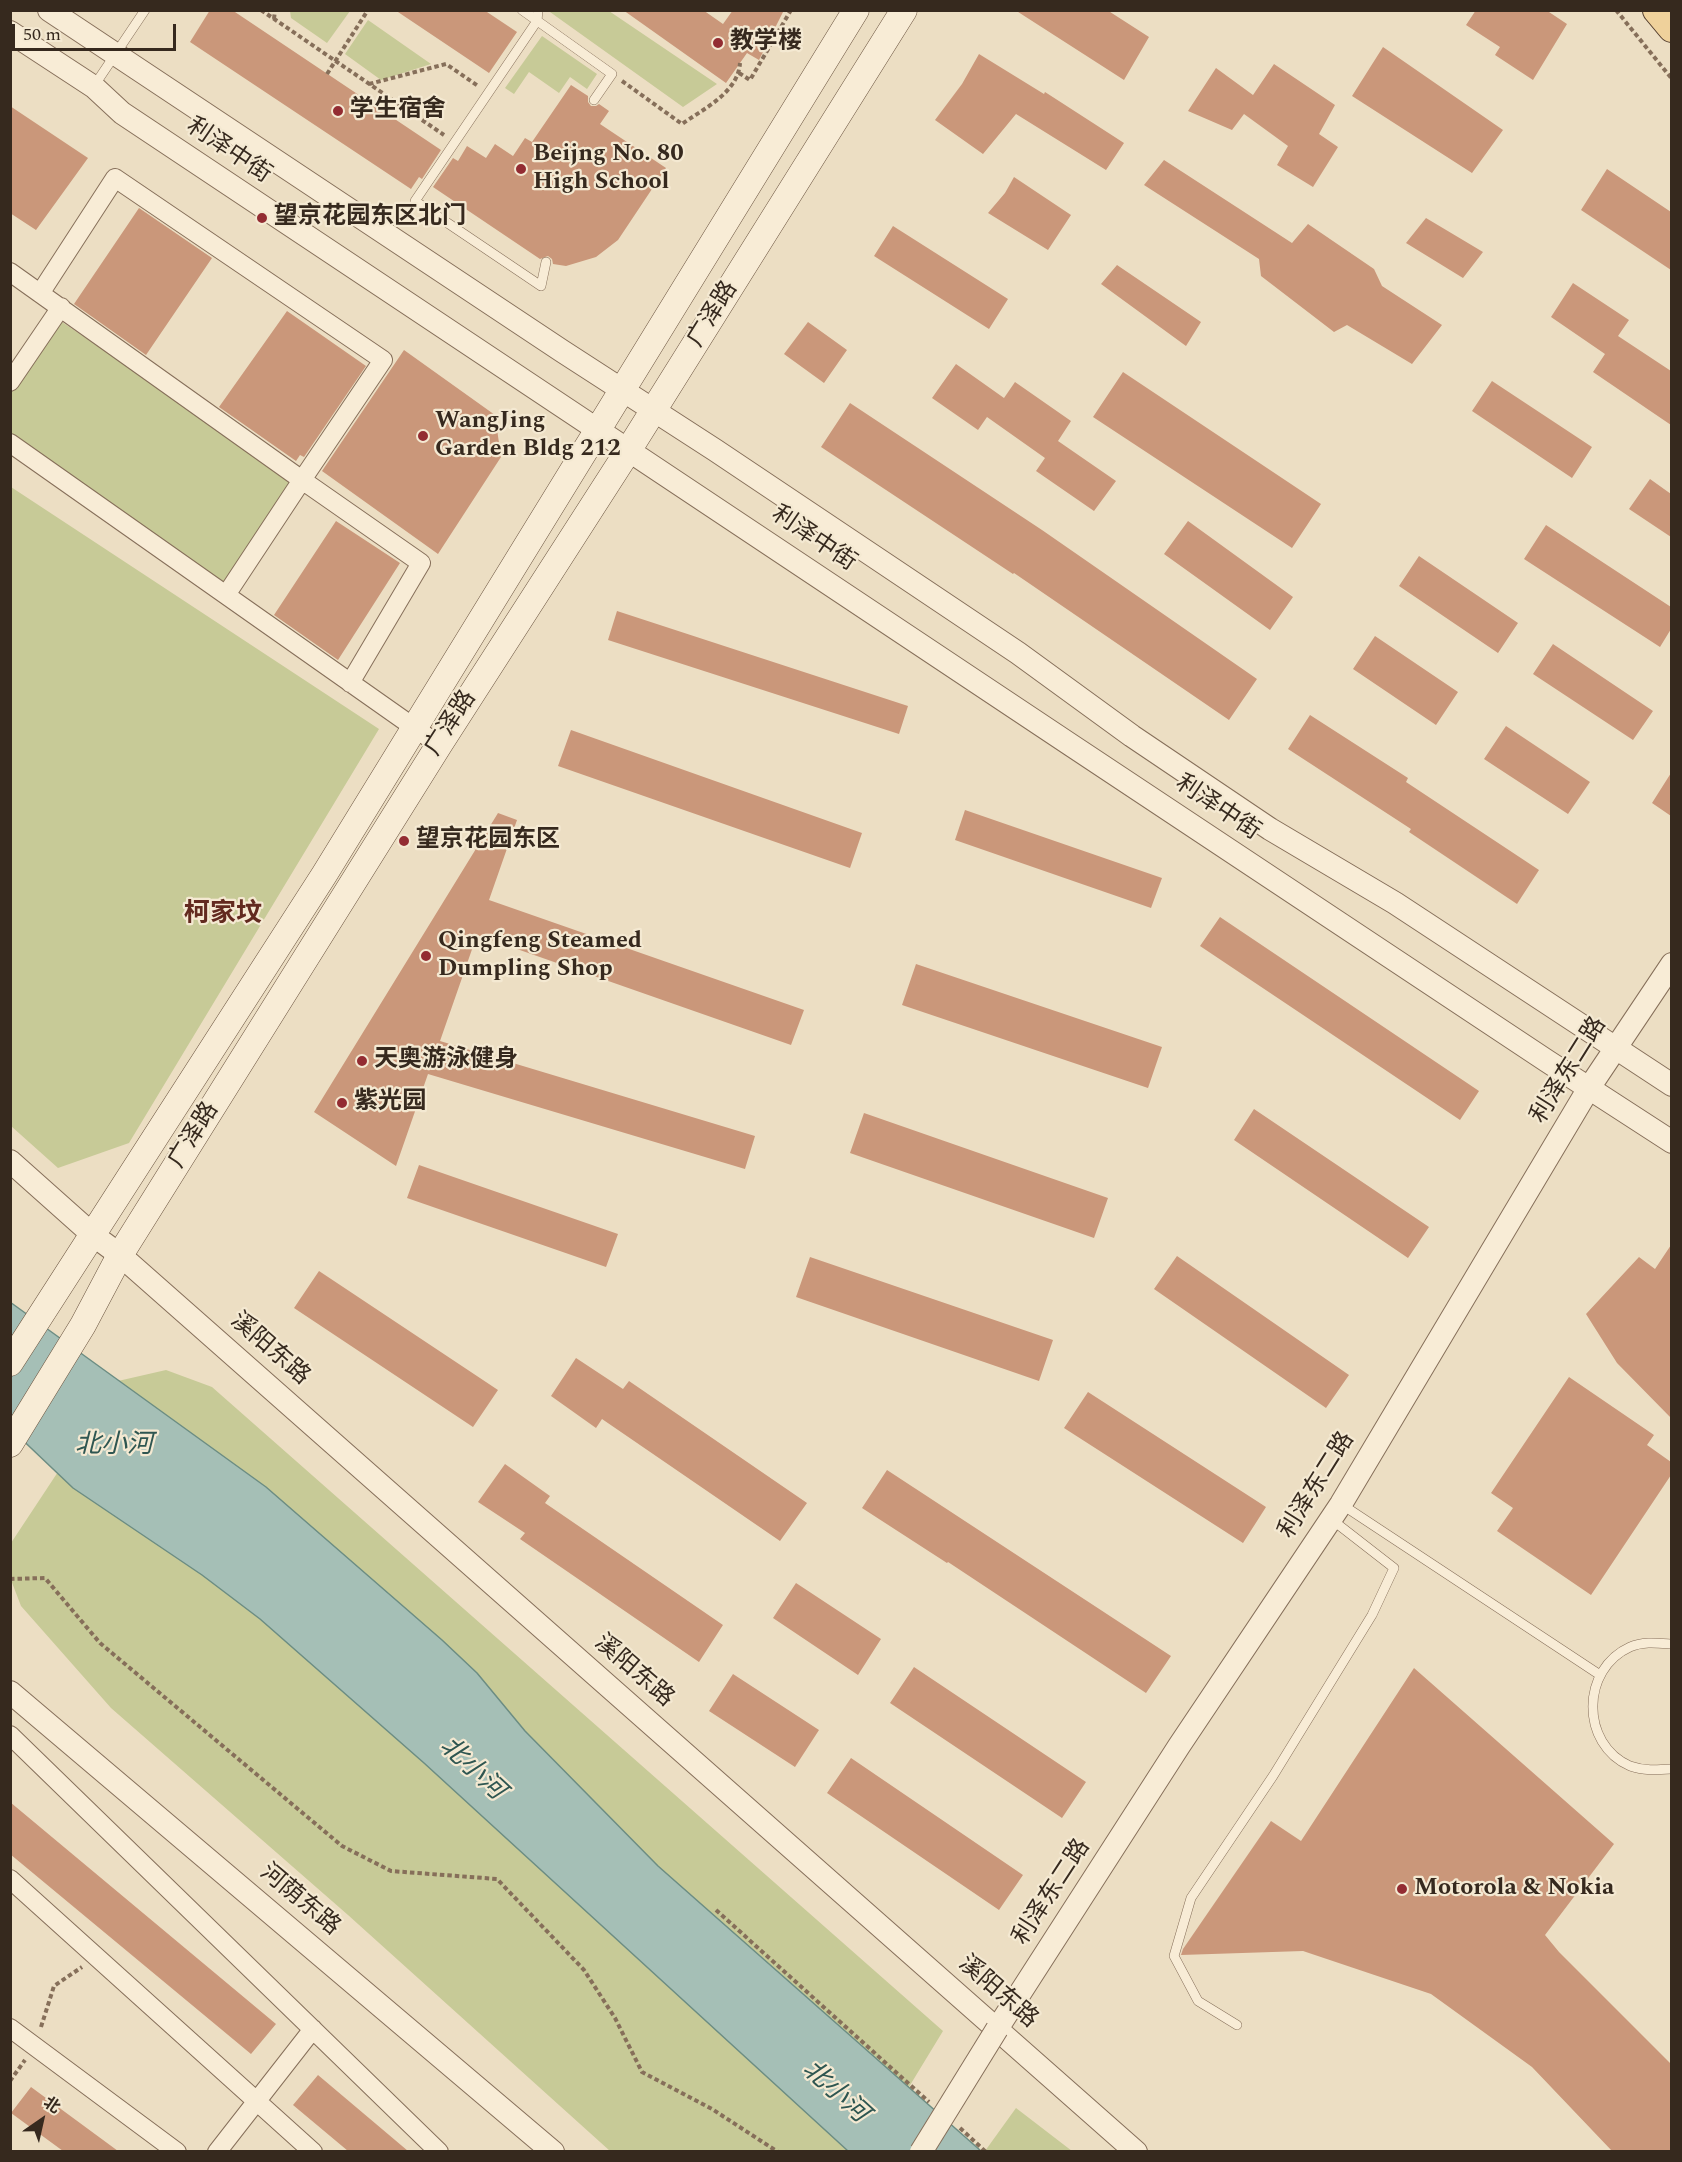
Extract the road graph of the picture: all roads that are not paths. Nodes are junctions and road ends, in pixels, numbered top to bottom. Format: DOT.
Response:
graph roads {
  1 [pos="49,10"];
  2 [pos="145,10"];
  3 [pos="522,10"];
  4 [pos="538,10"];
  5 [pos="856,10"];
  6 [pos="904,10"];
  7 [pos="1658,10"];
  8 [pos="537,21"];
  9 [pos="1671,28"];
  10 [pos="10,32"];
  11 [pos="115,55"];
  12 [pos="94,87"];
  13 [pos="594,100"];
  14 [pos="546,262"];
  15 [pos="10,272"];
  16 [pos="41,292"];
  17 [pos="61,307"];
  18 [pos="10,382"];
  19 [pos="622,390"];
  20 [pos="654,410"];
  21 [pos="596,430"];
  22 [pos="10,443"];
  23 [pos="628,451"];
  24 [pos="302,480"];
  25 [pos="226,595"];
  26 [pos="350,683"];
  27 [pos="415,728"];
  28 [pos="439,745"];
  29 [pos="1671,964"];
  30 [pos="1615,1049"];
  31 [pos="1671,1085"];
  32 [pos="1588,1088"];
  33 [pos="1671,1142"];
  34 [pos="10,1161"];
  35 [pos="93,1234"];
  36 [pos="120,1255"];
  37 [pos="10,1363"];
  38 [pos="10,1444"];
  39 [pos="1335,1511"];
  40 [pos="1671,1644"];
  41 [pos="1600,1675"];
  42 [pos="10,1692"];
  43 [pos="10,1735"];
  44 [pos="1671,1769"];
  45 [pos="10,1879"];
  46 [pos="1237,2025"];
  47 [pos="10,2028"];
  48 [pos="313,2029"];
  49 [pos="997,2029"];
  50 [pos="258,2100"];
  51 [pos="177,2151"];
  52 [pos="218,2151"];
  53 [pos="313,2151"];
  54 [pos="439,2151"];
  55 [pos="553,2151"];
  56 [pos="921,2151"];
  57 [pos="1136,2151"];
  1 -- 11 [label="street, 利泽中街"];
  2 -- 11 [label="lane"];
  3 -- 8 [label="lane"];
  4 -- 8 [label="lane"];
  5 -- 19 [label="main road, 广泽路"];
  6 -- 20 [label="main road, 广泽路"];
  7 -- 9 [label="main road"];
  8 -- 13 [label="lane"];
  8 -- 14 [label="lane"];
  10 -- 12 [label="street, 利泽中街"];
  11 -- 12 [label="lane"];
  11 -- 19 [label="street, 利泽中街"];
  12 -- 21 [label="street, 利泽中街"];
  15 -- 16 [label="street"];
  16 -- 17 [label="street"];
  16 -- 24 [label="street"];
  17 -- 18 [label="street"];
  17 -- 24 [label="street"];
  19 -- 20 [label="street, 利泽中街"];
  19 -- 21 [label="main road, 广泽路"];
  20 -- 23 [label="main road, 广泽路"];
  20 -- 30 [label="street, 利泽中街"];
  21 -- 23 [label="street, 利泽中街"];
  21 -- 27 [label="main road, 广泽路"];
  22 -- 25 [label="street"];
  23 -- 28 [label="main road, 广泽路"];
  23 -- 32 [label="street, 利泽中街"];
  24 -- 25 [label="street"];
  24 -- 26 [label="street"];
  25 -- 26 [label="street"];
  26 -- 27 [label="street"];
  27 -- 28 [label="street"];
  27 -- 35 [label="main road, 广泽路"];
  28 -- 36 [label="main road, 广泽路"];
  29 -- 30 [label="street, 利泽东二路"];
  30 -- 31 [label="street, 利泽中街"];
  30 -- 32 [label="street, 利泽东二路"];
  32 -- 33 [label="street, 利泽中街"];
  32 -- 39 [label="street, 利泽东二路"];
  34 -- 35 [label="street, 溪阳东路"];
  35 -- 36 [label="street, 溪阳东路"];
  35 -- 37 [label="main road, 广泽路"];
  36 -- 38 [label="main road, 广泽路"];
  36 -- 49 [label="street, 溪阳东路"];
  39 -- 41 [label="lane"];
  39 -- 46 [label="lane"];
  39 -- 49 [label="street, 利泽东二路"];
  40 -- 41 [label="lane"];
  41 -- 44 [label="lane"];
  42 -- 55 [label="street, 河荫东路"];
  43 -- 48 [label="street"];
  45 -- 50 [label="street"];
  47 -- 51 [label="street"];
  48 -- 50 [label="street"];
  48 -- 54 [label="street"];
  49 -- 56 [label="street, 利泽东二路, bridge"];
  49 -- 57 [label="street, 溪阳东路"];
  50 -- 52 [label="street"];
  50 -- 53 [label="street"];
}
